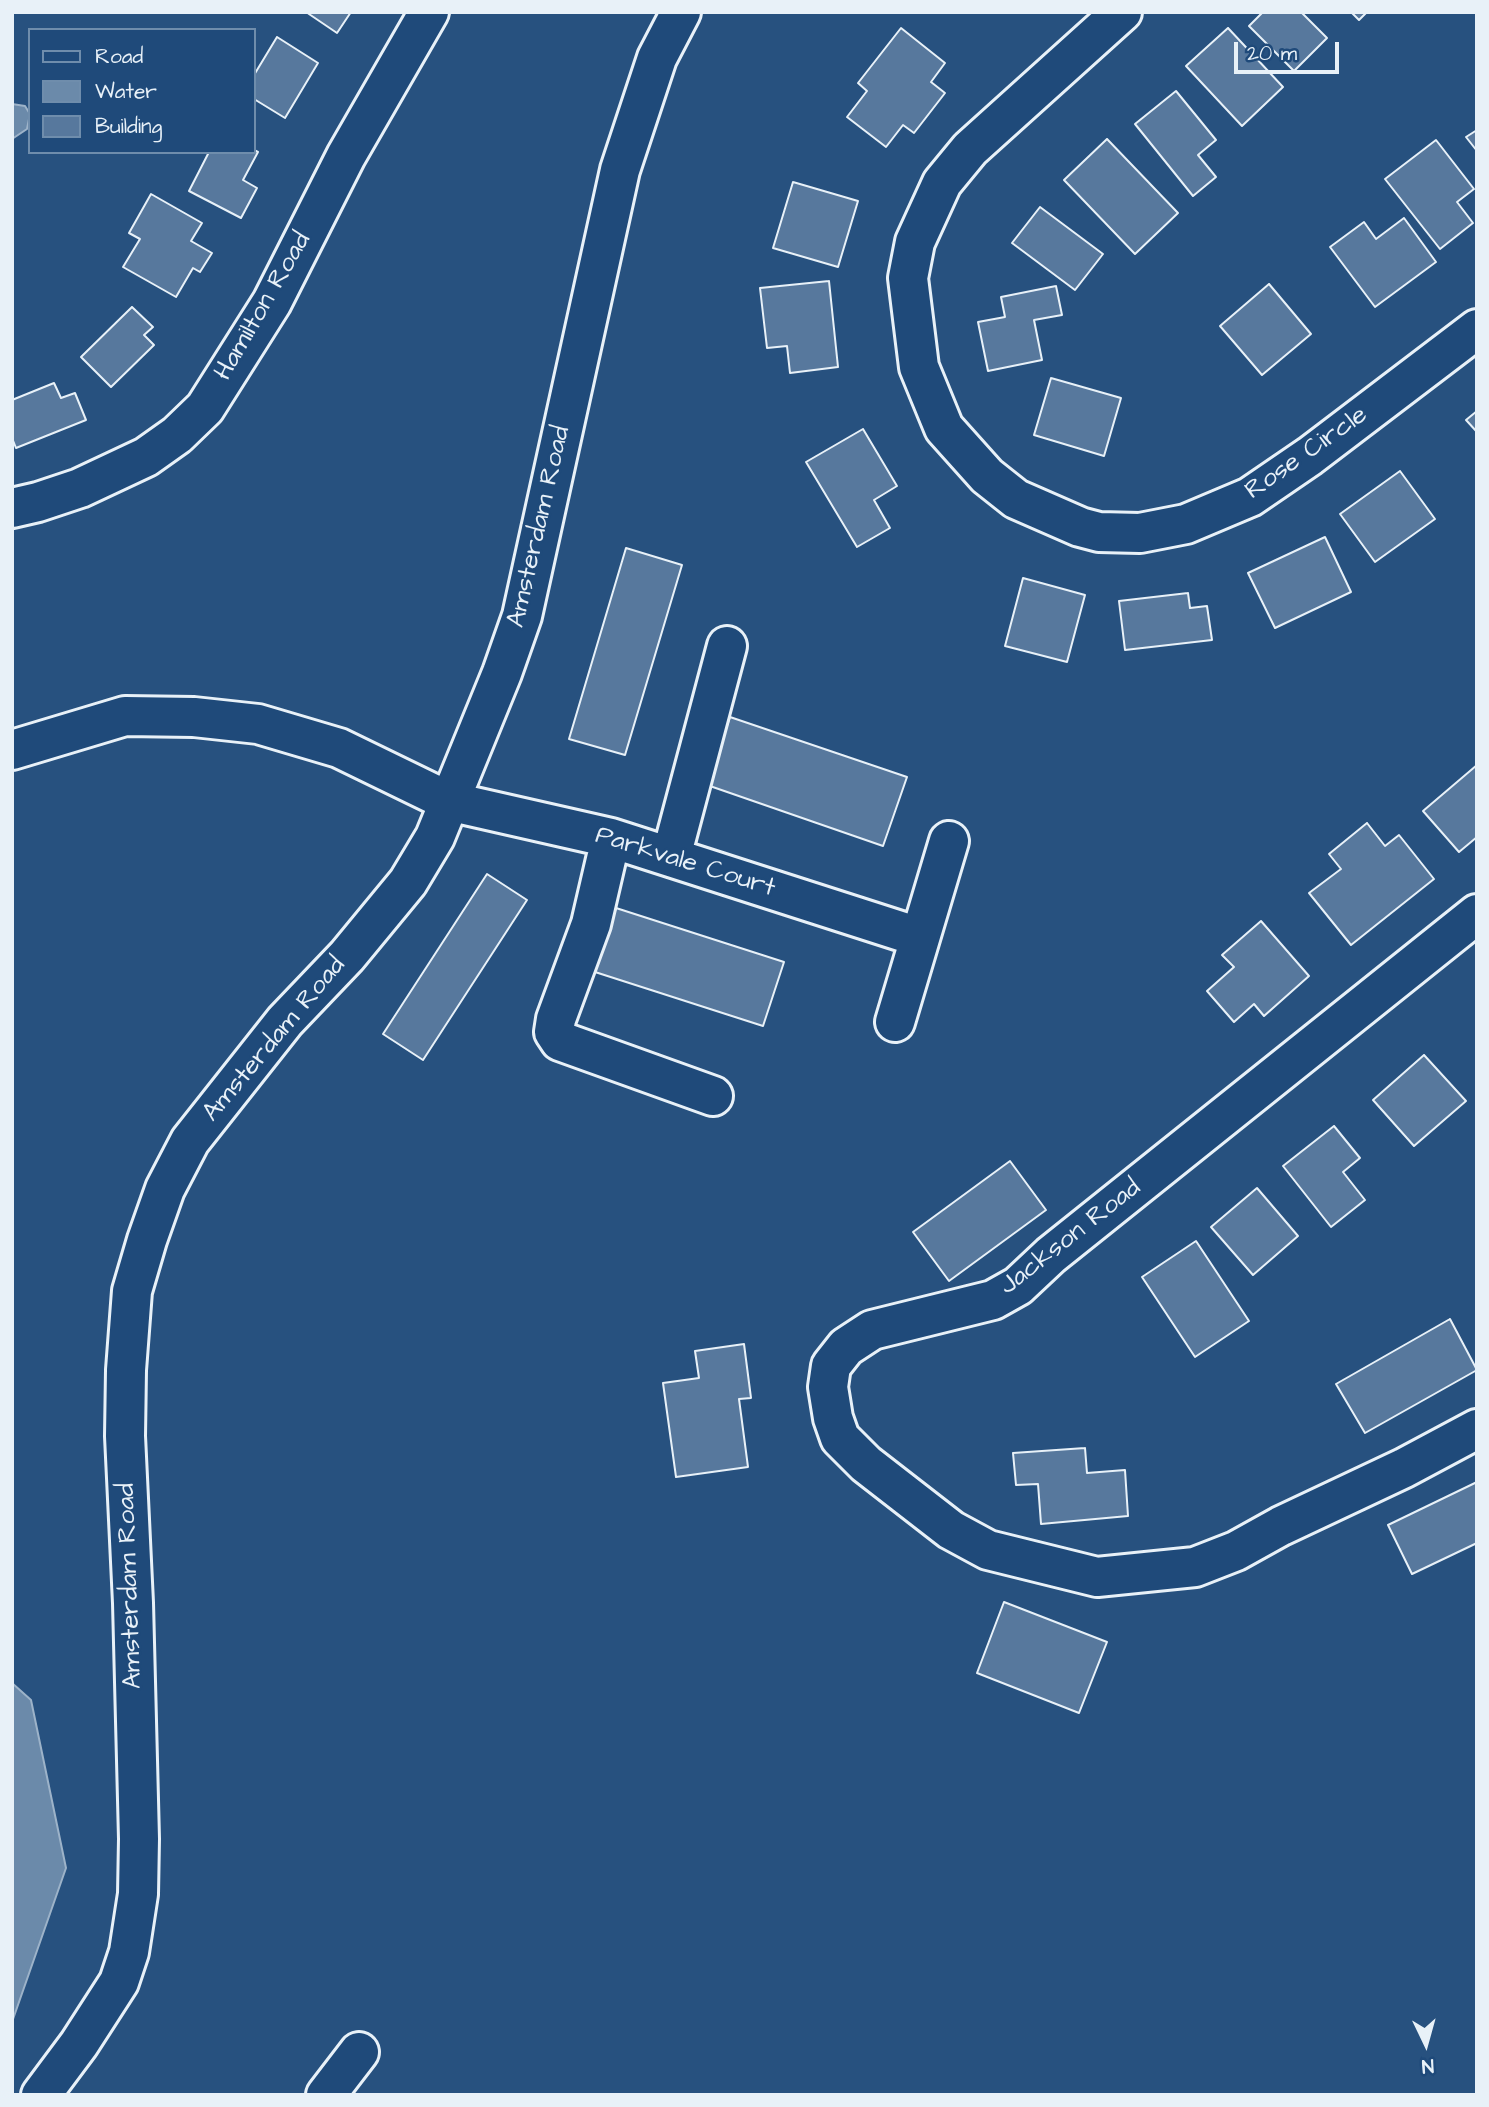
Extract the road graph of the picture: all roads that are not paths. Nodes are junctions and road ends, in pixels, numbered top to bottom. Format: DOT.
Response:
graph roads {
  1 [pos="429,12"];
  2 [pos="681,12"];
  3 [pos="1122,12"];
  4 [pos="1477,329"];
  5 [pos="12,508"];
  6 [pos="727,646"];
  7 [pos="12,750"];
  8 [pos="448,801"];
  9 [pos="611,838"];
  10 [pos="949,841"];
  11 [pos="671,857"];
  12 [pos="1477,914"];
  13 [pos="919,937"];
  14 [pos="895,1022"];
  15 [pos="713,1096"];
  16 [pos="1477,1429"];
  17 [pos="359,2052"];
  18 [pos="41,2095"];
  19 [pos="326,2095"];
  1 -- 5 [label="street, Hamilton Road"];
  2 -- 8 [label="street, Amsterdam Road"];
  3 -- 4 [label="street, Rose Circle"];
  6 -- 11 [label="street"];
  7 -- 8 [label="street, Parkvale Court"];
  8 -- 9 [label="street, Parkvale Court"];
  8 -- 18 [label="street, Amsterdam Road"];
  9 -- 11 [label="street, Parkvale Court"];
  9 -- 15 [label="street"];
  10 -- 13 [label="street"];
  11 -- 13 [label="street, Parkvale Court"];
  12 -- 16 [label="street, Jackson Road"];
  13 -- 14 [label="street"];
  17 -- 19 [label="street"];
}
